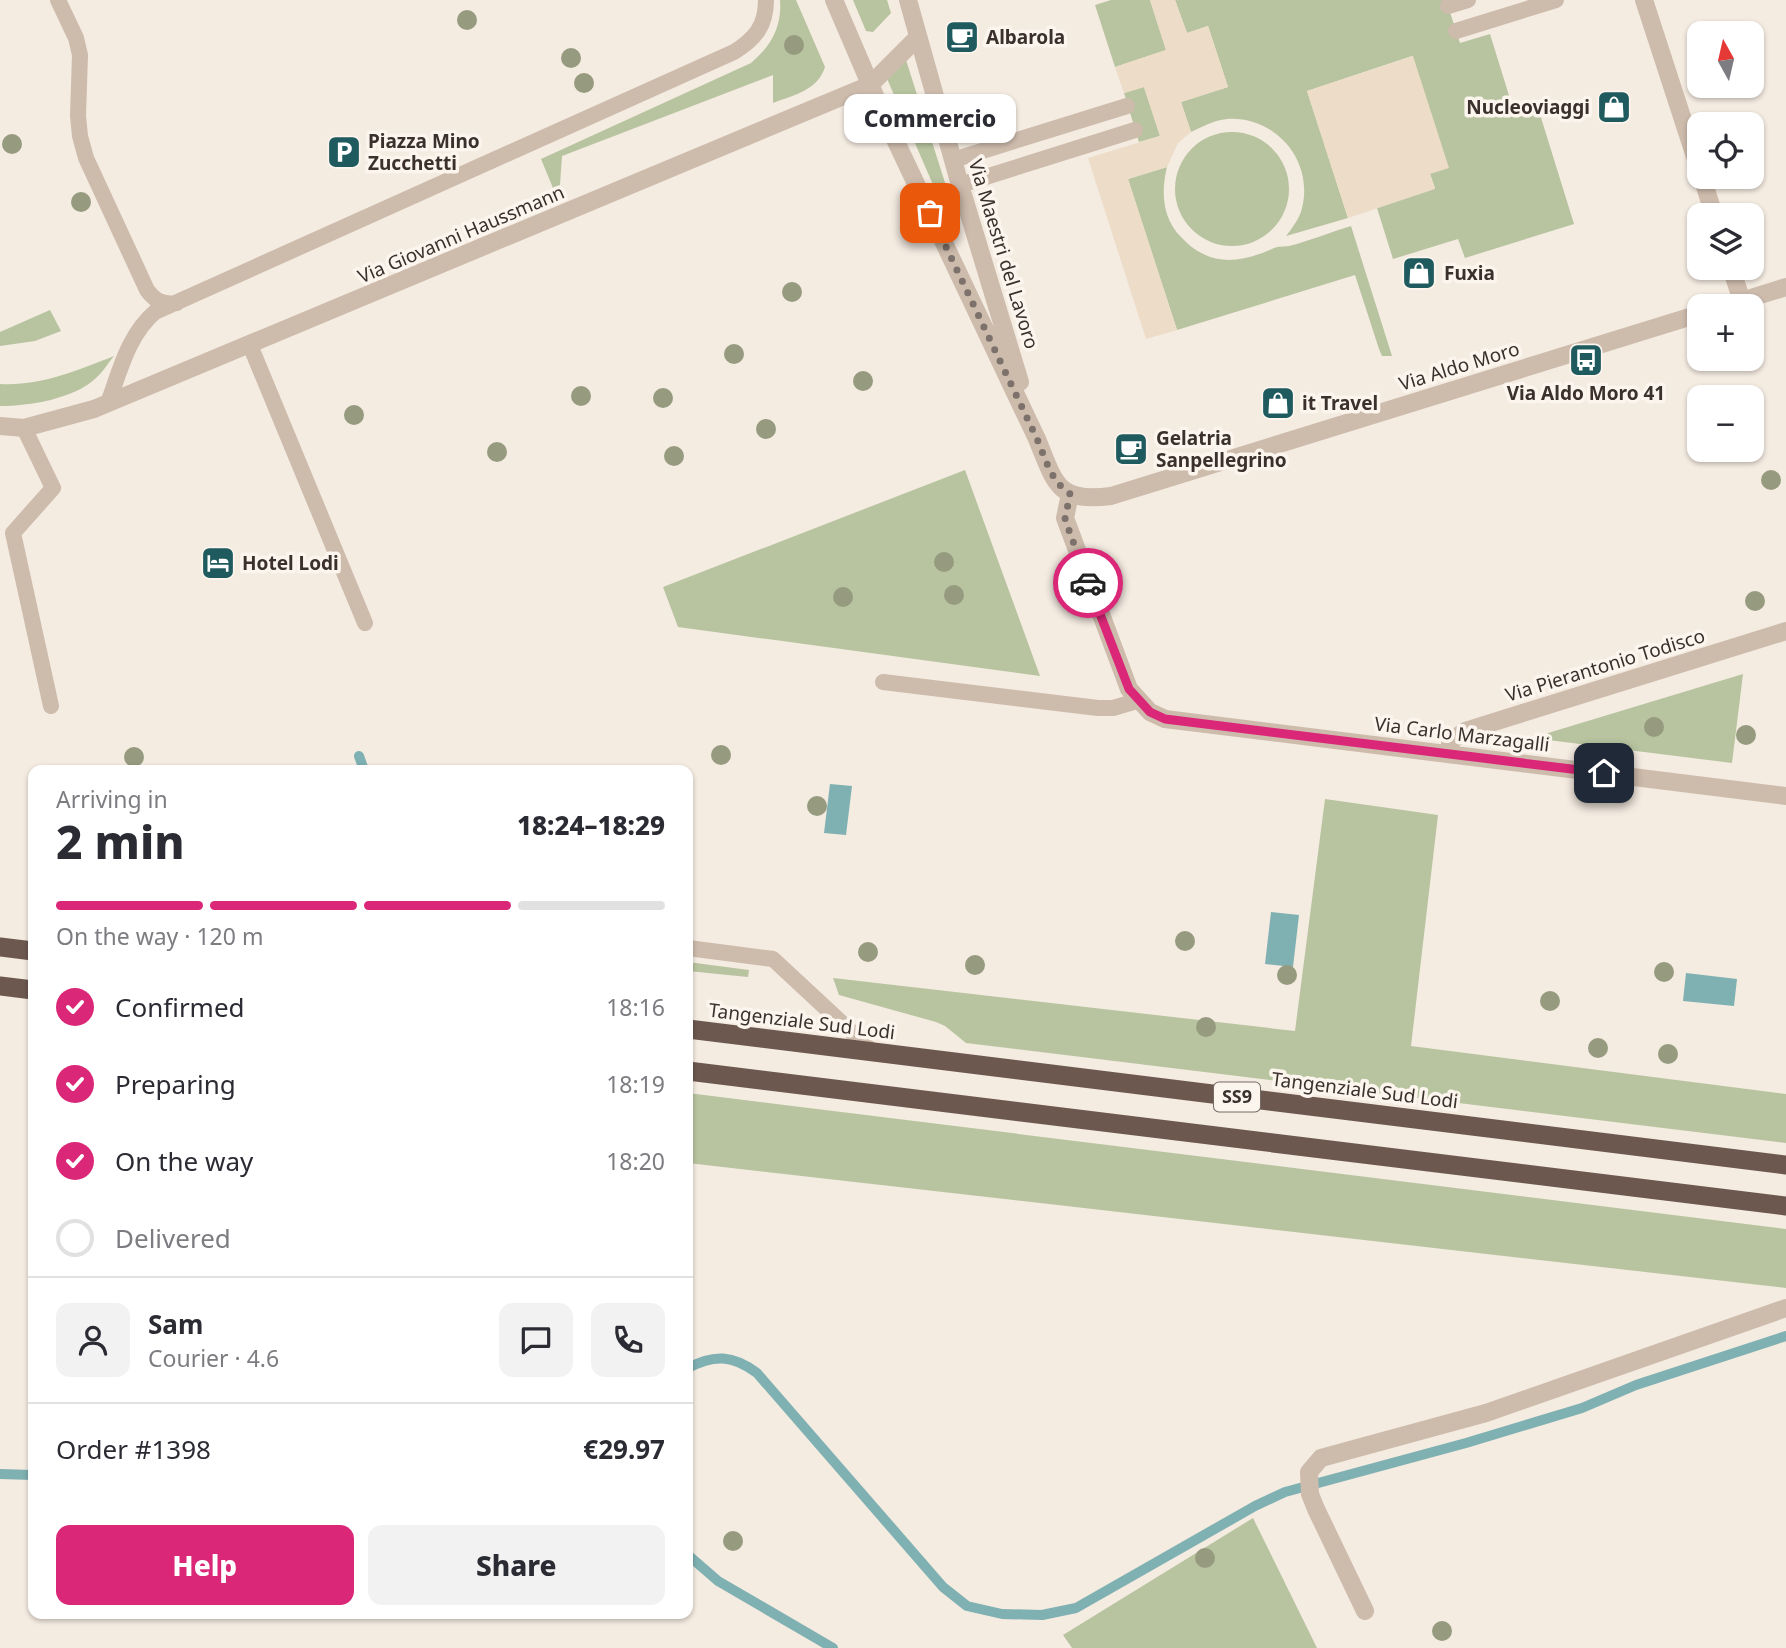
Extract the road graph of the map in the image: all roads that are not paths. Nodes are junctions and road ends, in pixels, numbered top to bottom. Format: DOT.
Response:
graph roads {
  1 [pos="58,0"];
  2 [pos="766,0"];
  3 [pos="834,0"];
  4 [pos="908,0"];
  5 [pos="1468,0"];
  6 [pos="1556,0"];
  7 [pos="1644,0"];
  8 [pos="1448,6"];
  9 [pos="1456,31"];
  10 [pos="918,37"];
  11 [pos="870,85"];
  12 [pos="1128,106"];
  13 [pos="1135,130"];
  14 [pos="1687,132"];
  15 [pos="953,160"];
  16 [pos="960,185"];
  17 [pos="1786,287"];
  18 [pos="1764,294"];
  19 [pos="177,303"];
  20 [pos="1687,318"];
  21 [pos="250,345"];
  22 [pos="108,403"];
  23 [pos="0,426"];
  24 [pos="24,428"];
  25 [pos="1037,439"];
  26 [pos="1070,494"];
  27 [pos="365,623"];
  28 [pos="1786,631"];
  29 [pos="883,681"];
  30 [pos="1137,701"];
  31 [pos="51,706"];
  32 [pos="1448,753"];
  33 [pos="1786,796"];
  34 [pos="0,947"];
  35 [pos="693,949"];
  36 [pos="28,950"];
  37 [pos="0,986"];
  38 [pos="28,989"];
  39 [pos="693,1031"];
  40 [pos="873,1052"];
  41 [pos="693,1072"];
  42 [pos="1786,1165"];
  43 [pos="1786,1206"];
  44 [pos="1786,1308"];
  45 [pos="1365,1611"];
  1 -- 19 [label="lane"];
  2 -- 19 [label="lane"];
  3 -- 11 [label="street, Via Maestri del Lavoro"];
  4 -- 10 [label="street, Via Maestri del Lavoro"];
  5 -- 8 [label="lane"];
  6 -- 9 [label="lane"];
  7 -- 14 [label="street"];
  10 -- 11 [label="street, Via Giovanni Haussmann"];
  10 -- 15 [label="street, Via Maestri del Lavoro"];
  11 -- 21 [label="street, Via Giovanni Haussmann"];
  11 -- 25 [label="street, Via Maestri del Lavoro"];
  12 -- 15 [label="lane"];
  13 -- 16 [label="lane"];
  15 -- 16 [label="street, Via Maestri del Lavoro"];
  16 -- 25 [label="street, Via Maestri del Lavoro"];
  17 -- 18 [label="street"];
  19 -- 22 [label="lane"];
  20 -- 26 [label="street, Via Aldo Moro"];
  21 -- 22 [label="street, Via Giovanni Haussmann"];
  21 -- 27 [label="lane"];
  22 -- 24 [label="street, Via Giovanni Haussmann"];
  23 -- 24 [label="street, Via Giovanni Haussmann"];
  24 -- 31 [label="lane"];
  25 -- 26 [label="street, Via Maestri del Lavoro"];
  26 -- 30 [label="street"];
  28 -- 32 [label="street, Via Pierantonio Todisco"];
  29 -- 30 [label="lane"];
  30 -- 32 [label="street, Via Carlo Marzagalli"];
  32 -- 33 [label="street, Via Carlo Marzagalli"];
  34 -- 36 [label="highway"];
  35 -- 40 [label="lane"];
  37 -- 38 [label="highway"];
  39 -- 40 [label="highway, Tangenziale Sud Lodi / SS9"];
  40 -- 42 [label="highway, Tangenziale Sud Lodi / SS9"];
  41 -- 43 [label="highway, SS9"];
  44 -- 45 [label="street"];
}
